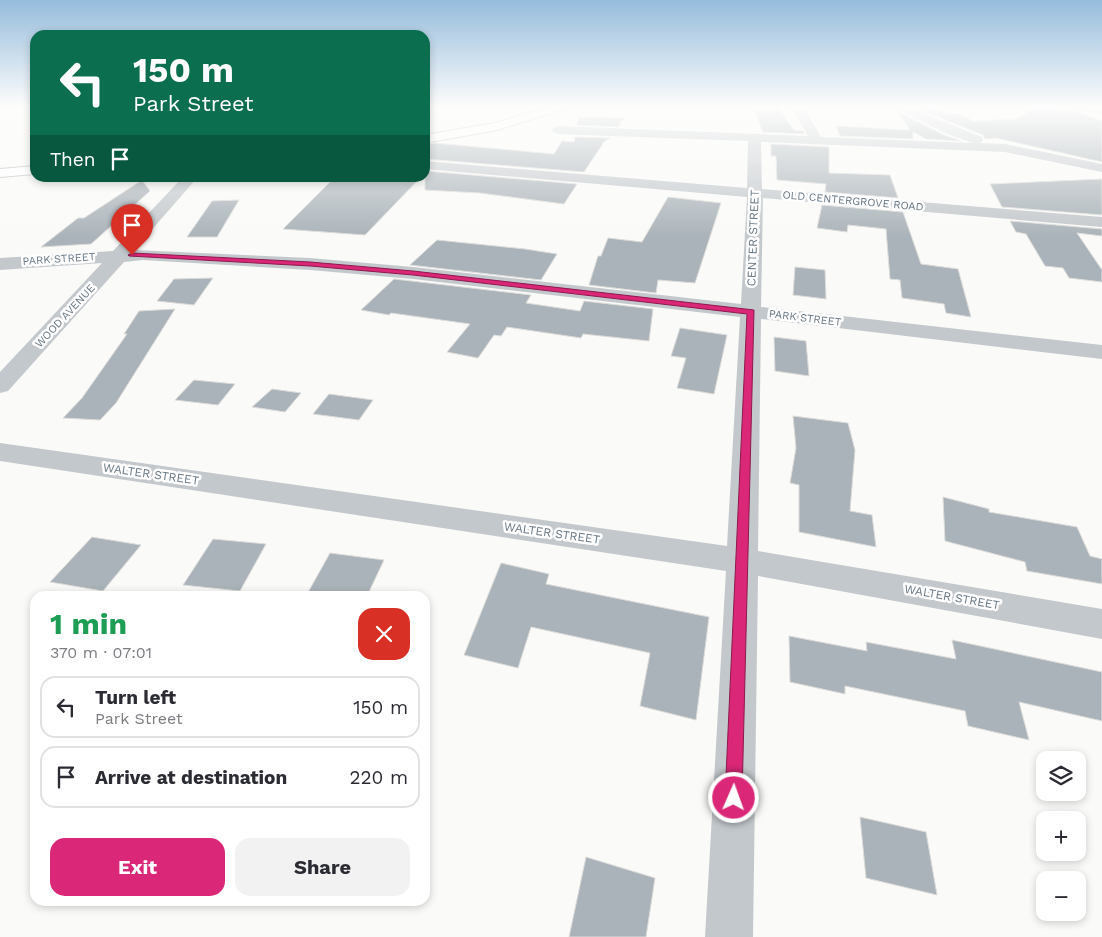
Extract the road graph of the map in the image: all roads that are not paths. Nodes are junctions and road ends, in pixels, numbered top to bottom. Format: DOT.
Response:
graph roads {
  1 [pos="754,151"];
  2 [pos="1018,151"];
  3 [pos="430,165"];
  4 [pos="1102,168"];
  5 [pos="30,170"];
  6 [pos="0,172"];
  7 [pos="186,182"];
  8 [pos="755,193"];
  9 [pos="1102,222"];
  10 [pos="121,255"];
  11 [pos="0,264"];
  12 [pos="751,312"];
  13 [pos="1102,352"];
  14 [pos="0,386"];
  15 [pos="0,452"];
  16 [pos="743,561"];
  17 [pos="1102,624"];
  18 [pos="728,937"];
  1 -- 8 [label="street, CENTER STREET"];
  2 -- 4 [label="street"];
  3 -- 8 [label="street, OLD CENTERGROVE ROAD"];
  5 -- 6 [label="main road"];
  7 -- 10 [label="street, WOOD AVENUE"];
  8 -- 9 [label="street, OLD CENTERGROVE ROAD"];
  8 -- 12 [label="street, CENTER STREET"];
  10 -- 11 [label="street, PARK STREET"];
  10 -- 12 [label="street, PARK STREET"];
  10 -- 14 [label="street, WOOD AVENUE"];
  12 -- 13 [label="street, PARK STREET"];
  12 -- 16 [label="street, CENTER STREET"];
  15 -- 16 [label="street, WALTER STREET"];
  16 -- 17 [label="street, WALTER STREET"];
  16 -- 18 [label="street, CENTER STREET"];
}
